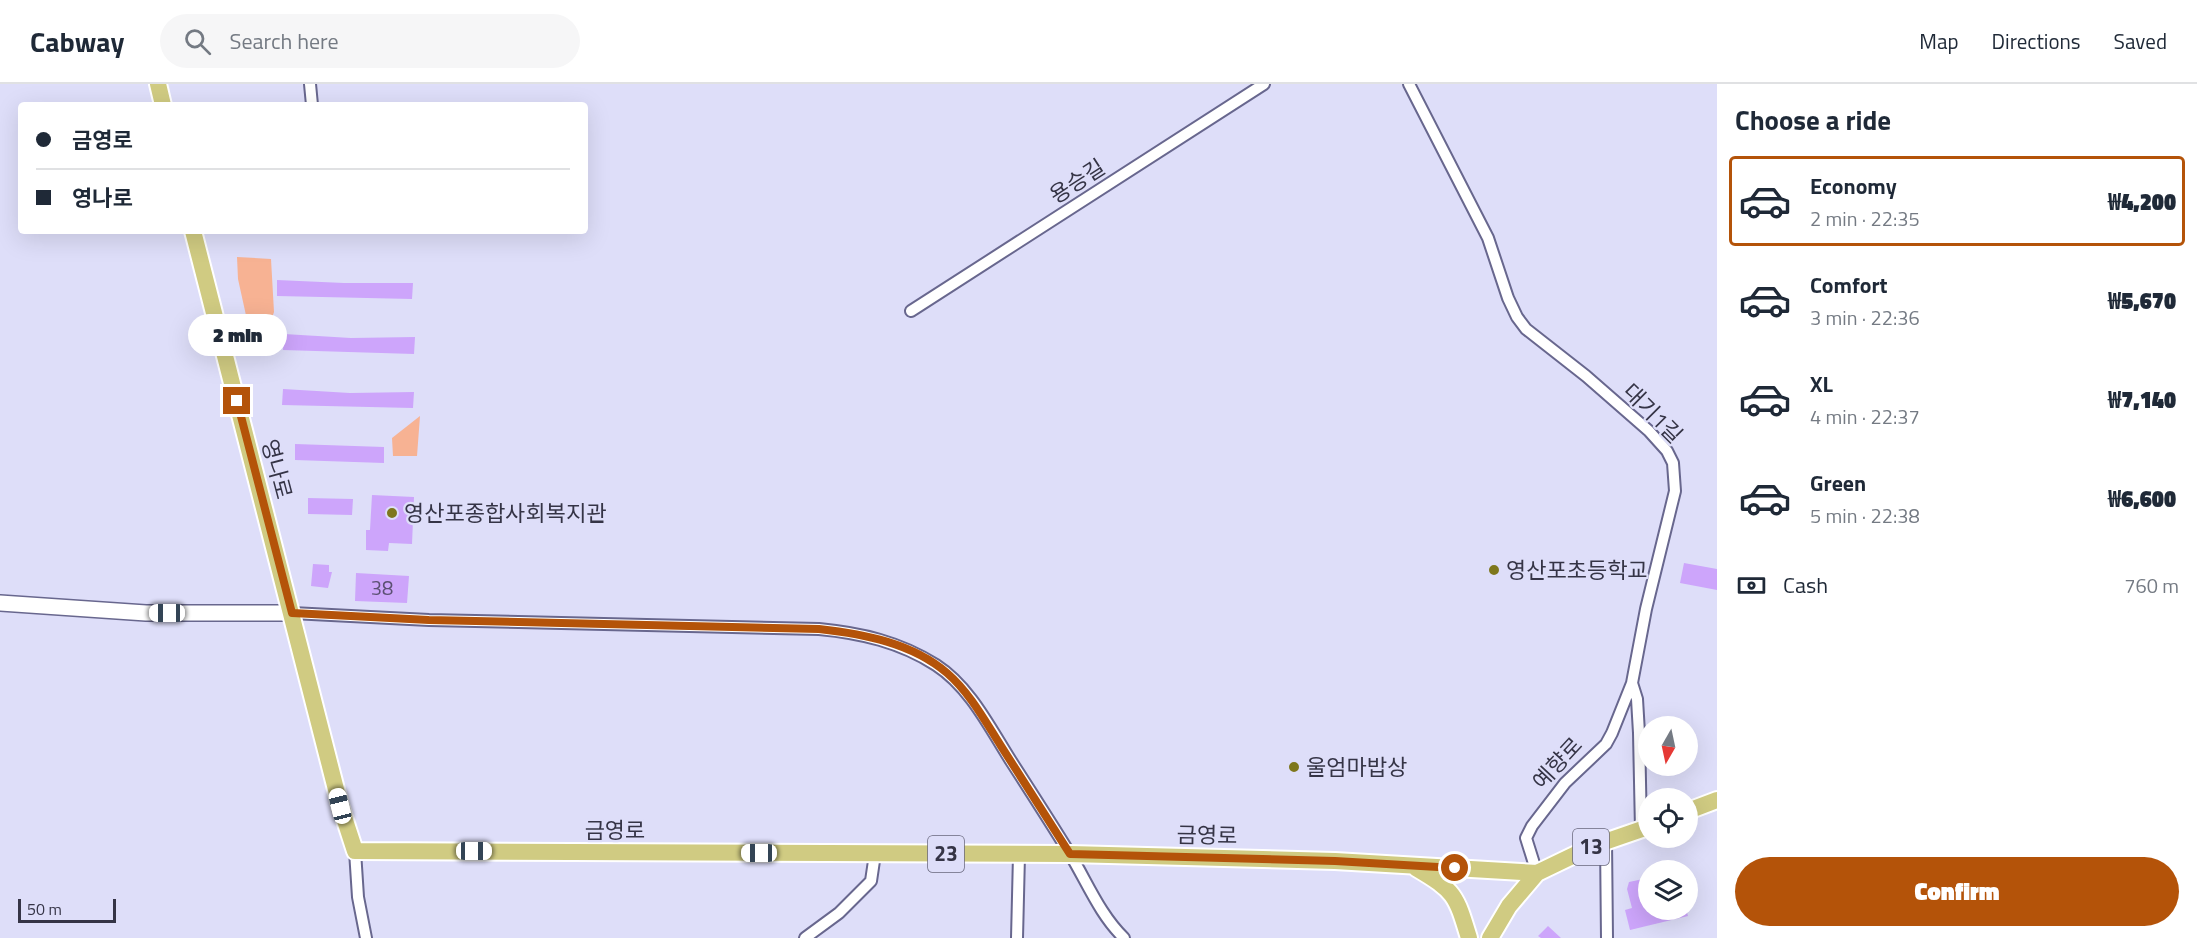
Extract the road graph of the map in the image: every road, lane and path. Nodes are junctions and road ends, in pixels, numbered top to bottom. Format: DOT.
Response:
graph roads {
  1 [pos="158,84"];
  2 [pos="310,84"];
  3 [pos="1264,84"];
  4 [pos="1409,84"];
  5 [pos="162,102"];
  6 [pos="312,102"];
  7 [pos="194,234"];
  8 [pos="911,311"];
  9 [pos="0,603"];
  10 [pos="292,613"];
  11 [pos="1632,683"];
  12 [pos="1643,788"];
  13 [pos="1717,800"];
  14 [pos="1698,808"];
  15 [pos="1638,830"];
  16 [pos="1606,841"];
  17 [pos="355,851"];
  18 [pos="875,854"];
  19 [pos="1070,854"];
  20 [pos="1019,855"];
  21 [pos="1412,866"];
  22 [pos="1537,873"];
  23 [pos="366,938"];
  24 [pos="804,938"];
  25 [pos="1017,938"];
  26 [pos="1124,938"];
  27 [pos="1469,938"];
  28 [pos="1490,938"];
  29 [pos="1607,938"];
  1 -- 5 [label="main road"];
  2 -- 6 [label="street"];
  3 -- 8 [label="street, 용승길"];
  4 -- 11 [label="street, 대기1길"];
  7 -- 10 [label="main road, 영나로"];
  9 -- 10 [label="street"];
  10 -- 17 [label="main road, 영나로"];
  10 -- 19 [label="street"];
  11 -- 12 [label="street, 대기1길"];
  11 -- 22 [label="street, 예향로"];
  13 -- 14 [label="main road"];
  15 -- 16 [label="main road, 13"];
  16 -- 22 [label="main road, 13"];
  16 -- 29 [label="street"];
  17 -- 18 [label="main road, 금영로 / 23"];
  17 -- 23 [label="street"];
  18 -- 20 [label="main road, 금영로 / 23"];
  18 -- 24 [label="street"];
  19 -- 20 [label="main road, 금영로 / 23"];
  19 -- 21 [label="main road, 금영로 / 23"];
  19 -- 26 [label="street"];
  20 -- 25 [label="street"];
  21 -- 22 [label="main road, 금영로 / 23"];
  21 -- 27 [label="main road"];
  22 -- 28 [label="main road, 13"];
}
